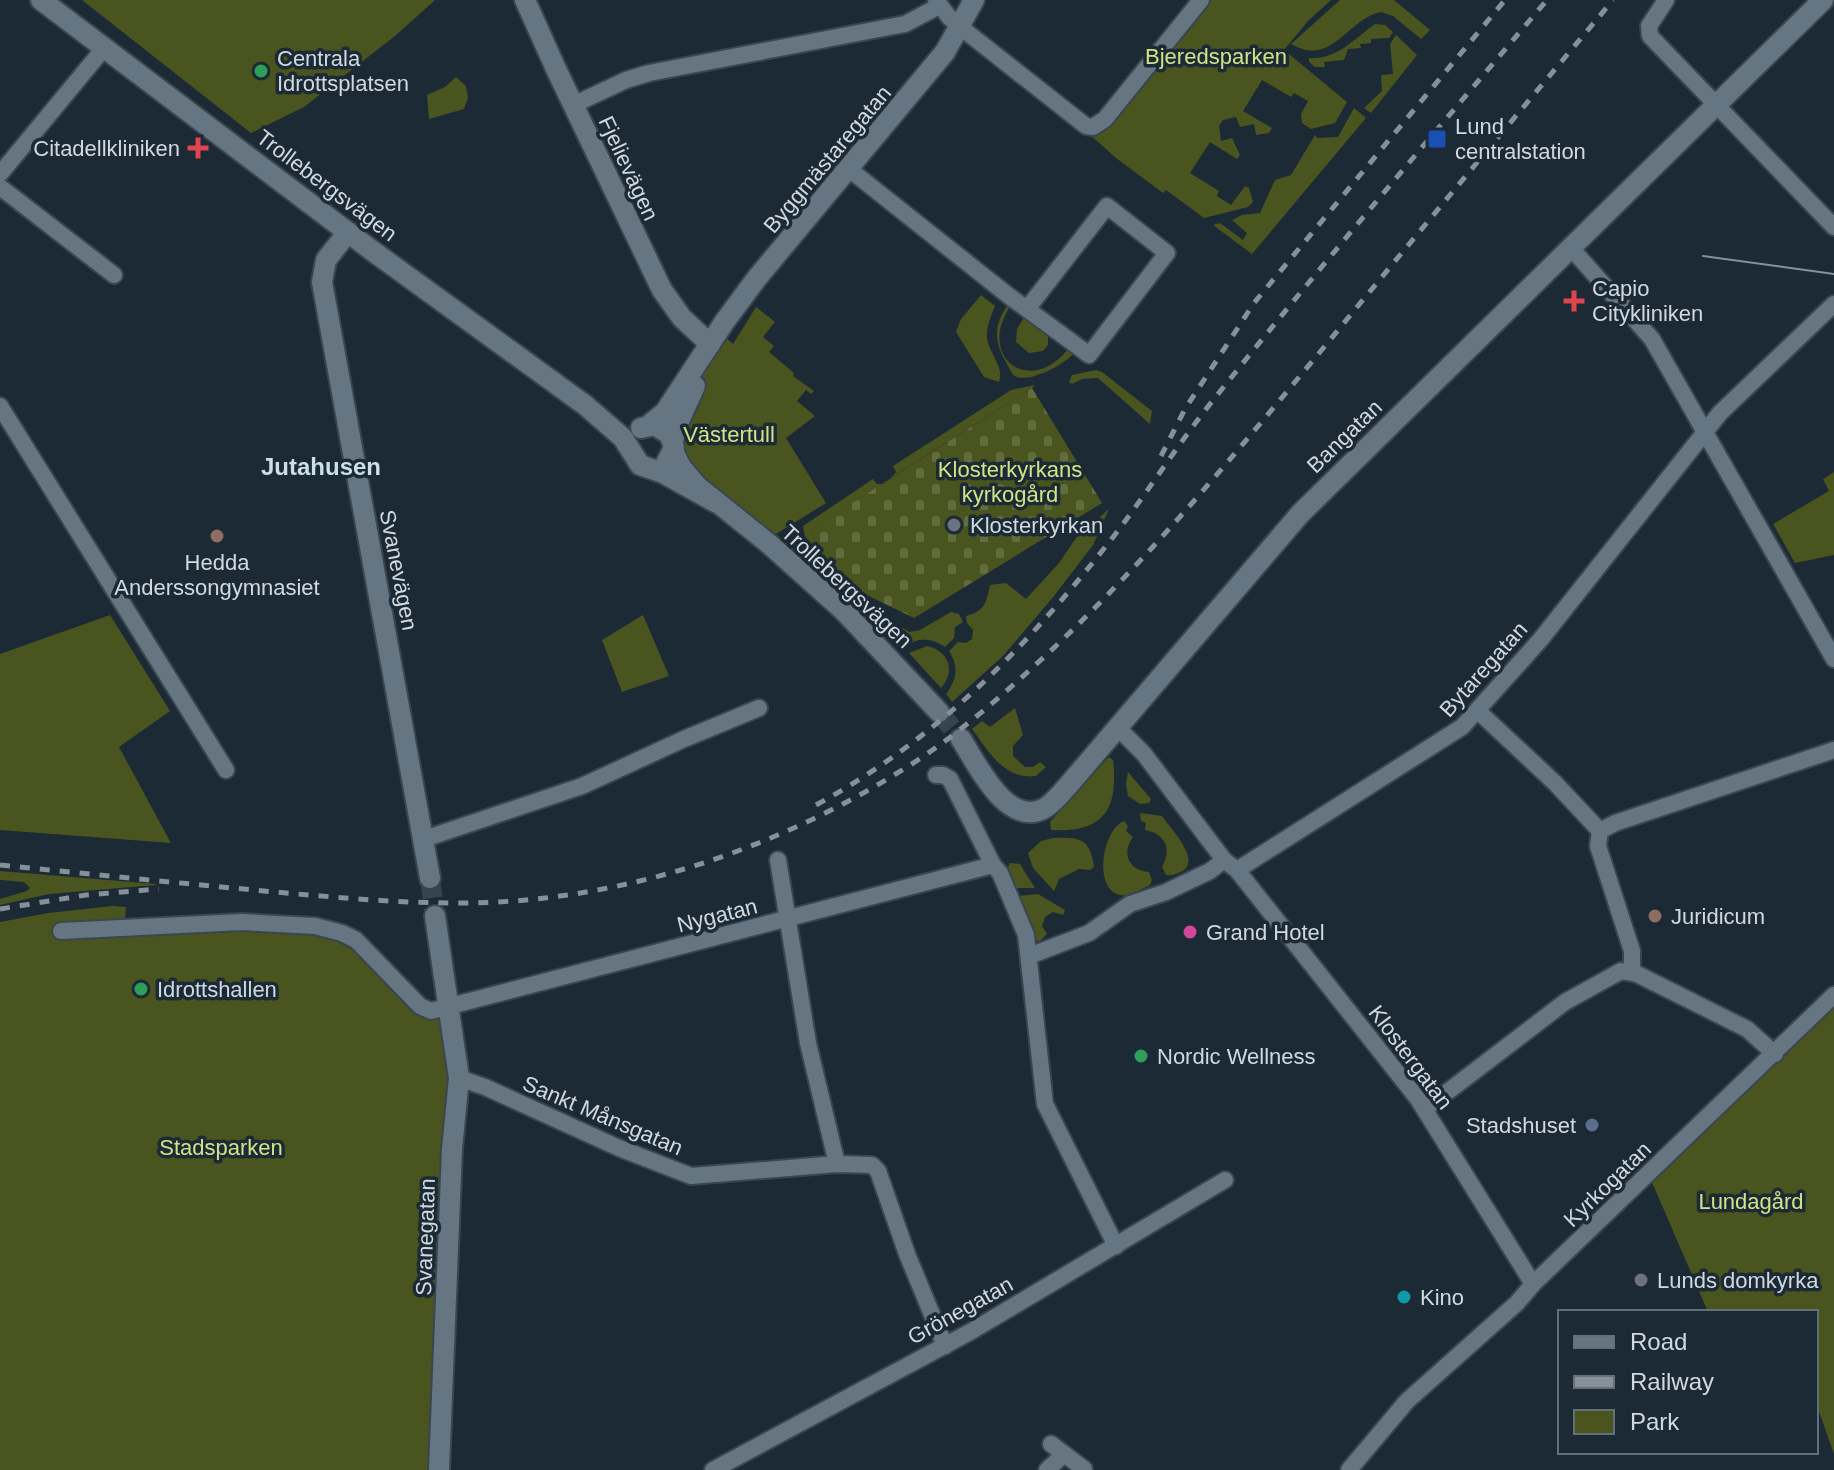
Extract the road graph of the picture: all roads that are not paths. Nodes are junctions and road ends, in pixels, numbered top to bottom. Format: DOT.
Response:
graph roads {
  1 [pos="41,0"];
  2 [pos="525,0"];
  3 [pos="974,0"];
  4 [pos="1201,0"];
  5 [pos="1666,0"];
  6 [pos="1823,0"];
  7 [pos="938,3"];
  8 [pos="959,26"];
  9 [pos="105,47"];
  10 [pos="573,105"];
  11 [pos="1717,105"];
  12 [pos="849,169"];
  13 [pos="0,174"];
  14 [pos="0,187"];
  15 [pos="1834,227"];
  16 [pos="348,232"];
  17 [pos="1571,248"];
  18 [pos="114,275"];
  19 [pos="1834,304"];
  20 [pos="1027,309"];
  21 [pos="710,344"];
  22 [pos="585,405"];
  23 [pos="3,417"];
  24 [pos="646,426"];
  25 [pos="1705,433"];
  26 [pos="673,446"];
  27 [pos="631,452"];
  28 [pos="651,468"];
  29 [pos="715,502"];
  30 [pos="1834,659"];
  31 [pos="759,708"];
  32 [pos="1478,711"];
  33 [pos="939,712"];
  34 [pos="1117,727"];
  35 [pos="961,739"];
  36 [pos="1834,750"];
  37 [pos="226,770"];
  38 [pos="936,775"];
  39 [pos="1600,831"];
  40 [pos="424,839"];
  41 [pos="778,860"];
  42 [pos="993,865"];
  43 [pos="1230,865"];
  44 [pos="430,878"];
  45 [pos="435,916"];
  46 [pos="787,920"];
  47 [pos="61,931"];
  48 [pos="1029,956"];
  49 [pos="1632,972"];
  50 [pos="1834,995"];
  51 [pos="450,1006"];
  52 [pos="1775,1054"];
  53 [pos="459,1078"];
  54 [pos="1425,1109"];
  55 [pos="837,1164"];
  56 [pos="1225,1180"];
  57 [pos="1116,1246"];
  58 [pos="1533,1284"];
  59 [pos="945,1346"];
  60 [pos="1084,1469"];
  61 [pos="439,1470"];
  62 [pos="713,1470"];
  63 [pos="1047,1470"];
  64 [pos="1349,1470"];
  1 -- 9 [label="street, Trollebergsvägen"];
  2 -- 10 [label="street, Fjelievägen"];
  3 -- 8 [label="street, Byggmästaregatan"];
  4 -- 8 [label="street"];
  5 -- 11 [label="street"];
  6 -- 11 [label="street, Bangatan"];
  7 -- 8 [label="street"];
  7 -- 10 [label="street"];
  8 -- 12 [label="street, Byggmästaregatan"];
  9 -- 13 [label="street"];
  9 -- 16 [label="street, Trollebergsvägen"];
  10 -- 21 [label="street, Fjelievägen"];
  11 -- 15 [label="street"];
  11 -- 17 [label="street, Bangatan"];
  12 -- 20 [label="street"];
  12 -- 21 [label="street, Byggmästaregatan"];
  14 -- 18 [label="street"];
  16 -- 22 [label="street, Trollebergsvägen"];
  16 -- 40 [label="street, Svanevägen"];
  17 -- 25 [label="street"];
  17 -- 34 [label="street, Bangatan"];
  19 -- 25 [label="street, Bytaregatan"];
  20 -- 20 [label="street"];
  21 -- 24 [label="street, Byggmästaregatan"];
  21 -- 26 [label="street, Byggmästaregatan"];
  22 -- 24 [label="street, Trollebergsvägen"];
  22 -- 27 [label="street, Trollebergsvägen"];
  23 -- 37 [label="street"];
  24 -- 26 [label="street"];
  24 -- 27 [label="street"];
  25 -- 30 [label="street"];
  25 -- 32 [label="street, Bytaregatan"];
  26 -- 28 [label="street"];
  26 -- 29 [label="street, Trollebergsvägen"];
  27 -- 28 [label="street"];
  28 -- 29 [label="street, Trollebergsvägen"];
  29 -- 33 [label="street, Trollebergsvägen"];
  31 -- 40 [label="street"];
  32 -- 39 [label="street"];
  32 -- 43 [label="street, Bytaregatan"];
  34 -- 35 [label="street, Bangatan"];
  34 -- 43 [label="street, Klostergatan"];
  36 -- 39 [label="street"];
  38 -- 42 [label="street"];
  39 -- 49 [label="street"];
  40 -- 44 [label="street, Svanevägen"];
  41 -- 46 [label="street"];
  42 -- 46 [label="street, Nygatan"];
  42 -- 48 [label="street"];
  43 -- 48 [label="street, Bytaregatan"];
  43 -- 54 [label="street, Klostergatan"];
  45 -- 51 [label="street"];
  46 -- 51 [label="street, Nygatan"];
  46 -- 55 [label="street"];
  47 -- 51 [label="street"];
  48 -- 57 [label="street"];
  49 -- 52 [label="street"];
  49 -- 54 [label="street"];
  50 -- 52 [label="street, Kyrkogatan"];
  51 -- 53 [label="street, Svanegatan"];
  52 -- 58 [label="street, Kyrkogatan"];
  53 -- 55 [label="street, Sankt Månsgatan"];
  53 -- 61 [label="street, Svanegatan"];
  54 -- 58 [label="street, Klostergatan"];
  55 -- 59 [label="street, Sankt Månsgatan"];
  56 -- 57 [label="street, Grönegatan"];
  57 -- 59 [label="street, Grönegatan"];
  58 -- 64 [label="street, Kyrkogatan"];
  59 -- 62 [label="street, Grönegatan"];
  60 -- 63 [label="street"];
}
